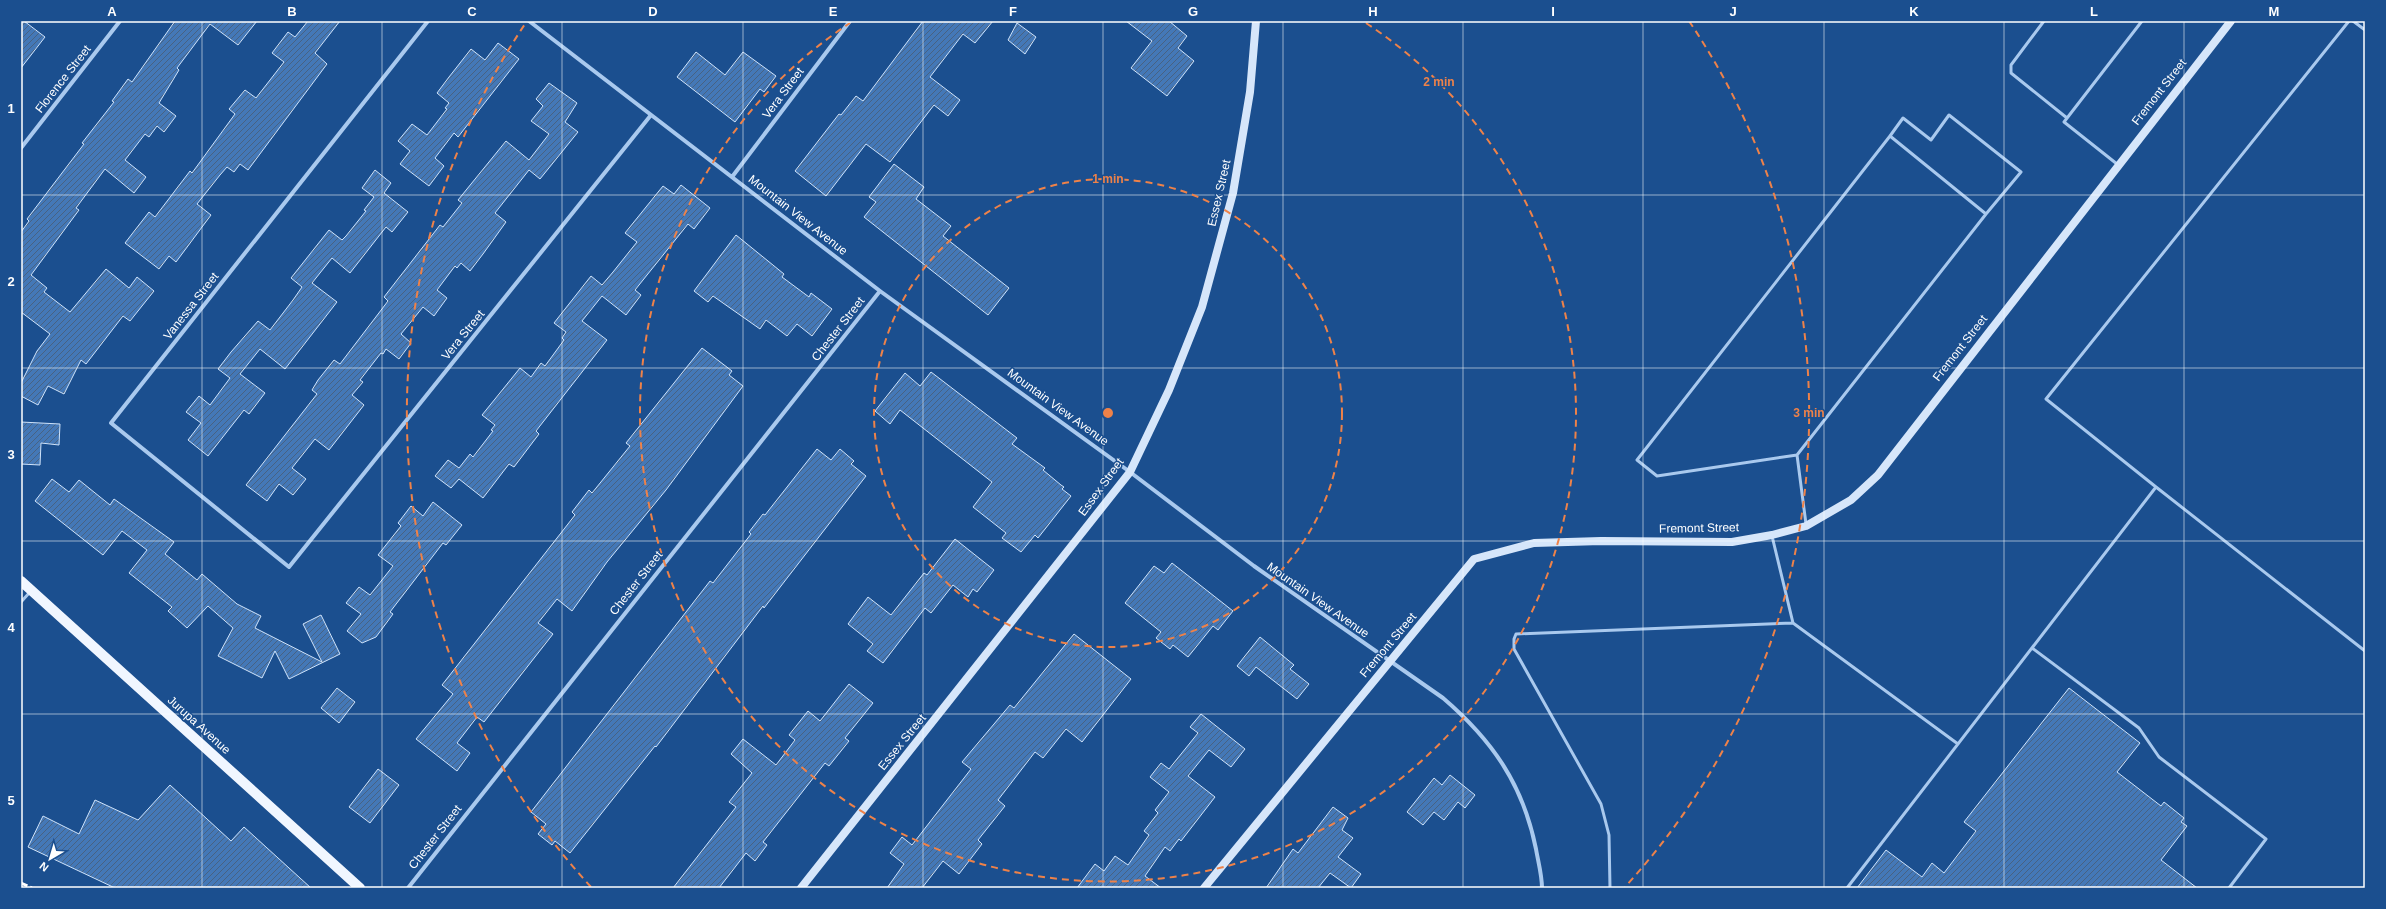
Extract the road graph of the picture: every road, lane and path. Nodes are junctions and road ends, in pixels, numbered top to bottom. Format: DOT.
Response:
graph roads {
  1 [pos="120,21"];
  2 [pos="428,21"];
  3 [pos="529,21"];
  4 [pos="850,21"];
  5 [pos="1256,21"];
  6 [pos="2044,21"];
  7 [pos="2142,21"];
  8 [pos="2231,21"];
  9 [pos="2349,21"];
  10 [pos="2353,21"];
  11 [pos="2365,30"];
  12 [pos="651,116"];
  13 [pos="2067,118"];
  14 [pos="1890,136"];
  15 [pos="21,148"];
  16 [pos="2117,164"];
  17 [pos="732,177"];
  18 [pos="1986,214"];
  19 [pos="880,291"];
  20 [pos="1797,455"];
  21 [pos="1130,472"];
  22 [pos="2156,487"];
  23 [pos="1806,526"];
  24 [pos="1772,536"];
  25 [pos="289,566"];
  26 [pos="21,581"];
  27 [pos="32,591"];
  28 [pos="21,602"];
  29 [pos="1793,622"];
  30 [pos="2032,648"];
  31 [pos="2365,651"];
  32 [pos="1389,662"];
  33 [pos="1958,744"];
  34 [pos="360,888"];
  35 [pos="408,888"];
  36 [pos="801,888"];
  37 [pos="1204,888"];
  38 [pos="1542,888"];
  39 [pos="1610,888"];
  40 [pos="1847,888"];
  41 [pos="2229,888"];
  1 -- 15 [label="street, Florence Street"];
  2 -- 25 [label="street, Vanessa Street"];
  3 -- 12 [label="street, Mountain View Avenue"];
  4 -- 17 [label="street, Vera Street"];
  5 -- 21 [label="street, Essex Street"];
  6 -- 13 [label="lane"];
  7 -- 13 [label="lane"];
  8 -- 16 [label="street, Fremont Street"];
  9 -- 22 [label="lane"];
  10 -- 11 [label="lane"];
  12 -- 17 [label="street, Mountain View Avenue"];
  12 -- 25 [label="street, Vera Street"];
  13 -- 16 [label="lane"];
  14 -- 18 [label="lane"];
  14 -- 18 [label="lane"];
  14 -- 20 [label="lane"];
  16 -- 23 [label="street, Fremont Street"];
  17 -- 19 [label="street, Mountain View Avenue"];
  18 -- 20 [label="lane"];
  19 -- 21 [label="street, Mountain View Avenue"];
  19 -- 35 [label="street, Chester Street"];
  20 -- 23 [label="lane"];
  21 -- 32 [label="street, Mountain View Avenue"];
  21 -- 36 [label="street, Essex Street"];
  22 -- 30 [label="lane"];
  22 -- 31 [label="lane"];
  23 -- 24 [label="street, Fremont Street"];
  24 -- 29 [label="lane"];
  24 -- 32 [label="street, Fremont Street"];
  26 -- 27 [label="main road, Jurupa Avenue"];
  27 -- 28 [label="lane"];
  27 -- 34 [label="main road, Jurupa Avenue"];
  29 -- 33 [label="lane"];
  29 -- 39 [label="lane"];
  30 -- 33 [label="lane"];
  30 -- 41 [label="lane"];
  32 -- 37 [label="street, Fremont Street"];
  32 -- 38 [label="street, Mountain View Avenue"];
  33 -- 40 [label="lane"];
}
